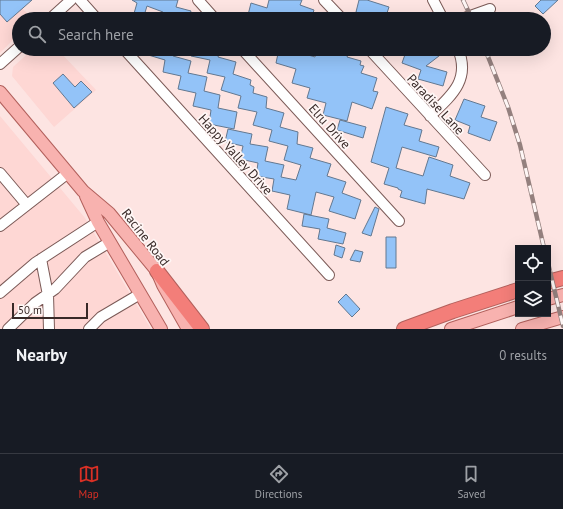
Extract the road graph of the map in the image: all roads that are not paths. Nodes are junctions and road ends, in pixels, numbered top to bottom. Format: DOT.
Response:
graph roads {
  1 [pos="71,0"];
  2 [pos="80,0"];
  3 [pos="198,0"];
  4 [pos="324,0"];
  5 [pos="433,0"];
  6 [pos="490,9"];
  7 [pos="58,12"];
  8 [pos="91,12"];
  9 [pos="209,12"];
  10 [pos="335,12"];
  11 [pos="440,12"];
  12 [pos="482,12"];
  13 [pos="12,53"];
  14 [pos="130,56"];
  15 [pos="248,56"];
  16 [pos="375,56"];
  17 [pos="460,56"];
  18 [pos="0,64"];
  19 [pos="0,92"];
  20 [pos="430,116"];
  21 [pos="0,173"];
  22 [pos="68,173"];
  23 [pos="485,175"];
  24 [pos="83,192"];
  25 [pos="27,205"];
  26 [pos="399,221"];
  27 [pos="98,222"];
  28 [pos="0,226"];
  29 [pos="110,242"];
  30 [pos="41,259"];
  31 [pos="157,272"];
  32 [pos="329,275"];
  33 [pos="563,278"];
  34 [pos="551,281"];
  35 [pos="515,291"];
  36 [pos="0,293"];
  37 [pos="140,294"];
  38 [pos="48,295"];
  39 [pos="563,295"];
  40 [pos="551,298"];
  41 [pos="515,308"];
  42 [pos="563,317"];
  43 [pos="8,329"];
  44 [pos="49,329"];
  45 [pos="89,329"];
  46 [pos="161,329"];
  47 [pos="188,329"];
  48 [pos="202,329"];
  49 [pos="404,329"];
  50 [pos="451,329"];
  51 [pos="522,329"];
  1 -- 7 [label="street"];
  2 -- 8 [label="street"];
  3 -- 9 [label="street"];
  4 -- 10 [label="street"];
  5 -- 11 [label="street"];
  6 -- 12 [label="street"];
  13 -- 18 [label="street"];
  14 -- 32 [label="street, Happy Valley Drive"];
  15 -- 26 [label="street, Elru Drive"];
  16 -- 20 [label="street, Paradise Lane"];
  17 -- 20 [label="street"];
  19 -- 22 [label="main road, Racine Road"];
  20 -- 23 [label="street, Paradise Lane"];
  21 -- 25 [label="street"];
  22 -- 24 [label="main road, Racine Road"];
  22 -- 25 [label="street"];
  24 -- 27 [label="main road, Racine Road"];
  24 -- 31 [label="main road, Racine Road"];
  25 -- 28 [label="street"];
  27 -- 29 [label="main road, Racine Road"];
  27 -- 30 [label="street"];
  29 -- 37 [label="main road, Racine Road"];
  29 -- 38 [label="street"];
  30 -- 36 [label="street"];
  30 -- 38 [label="street"];
  31 -- 47 [label="main road, Racine Road"];
  31 -- 48 [label="highway"];
  33 -- 34 [label="highway"];
  35 -- 49 [label="highway"];
  37 -- 45 [label="street"];
  37 -- 46 [label="main road, Racine Road"];
  38 -- 43 [label="street"];
  38 -- 44 [label="street"];
  39 -- 40 [label="main road"];
  41 -- 50 [label="main road"];
  42 -- 51 [label="main road"];
}
